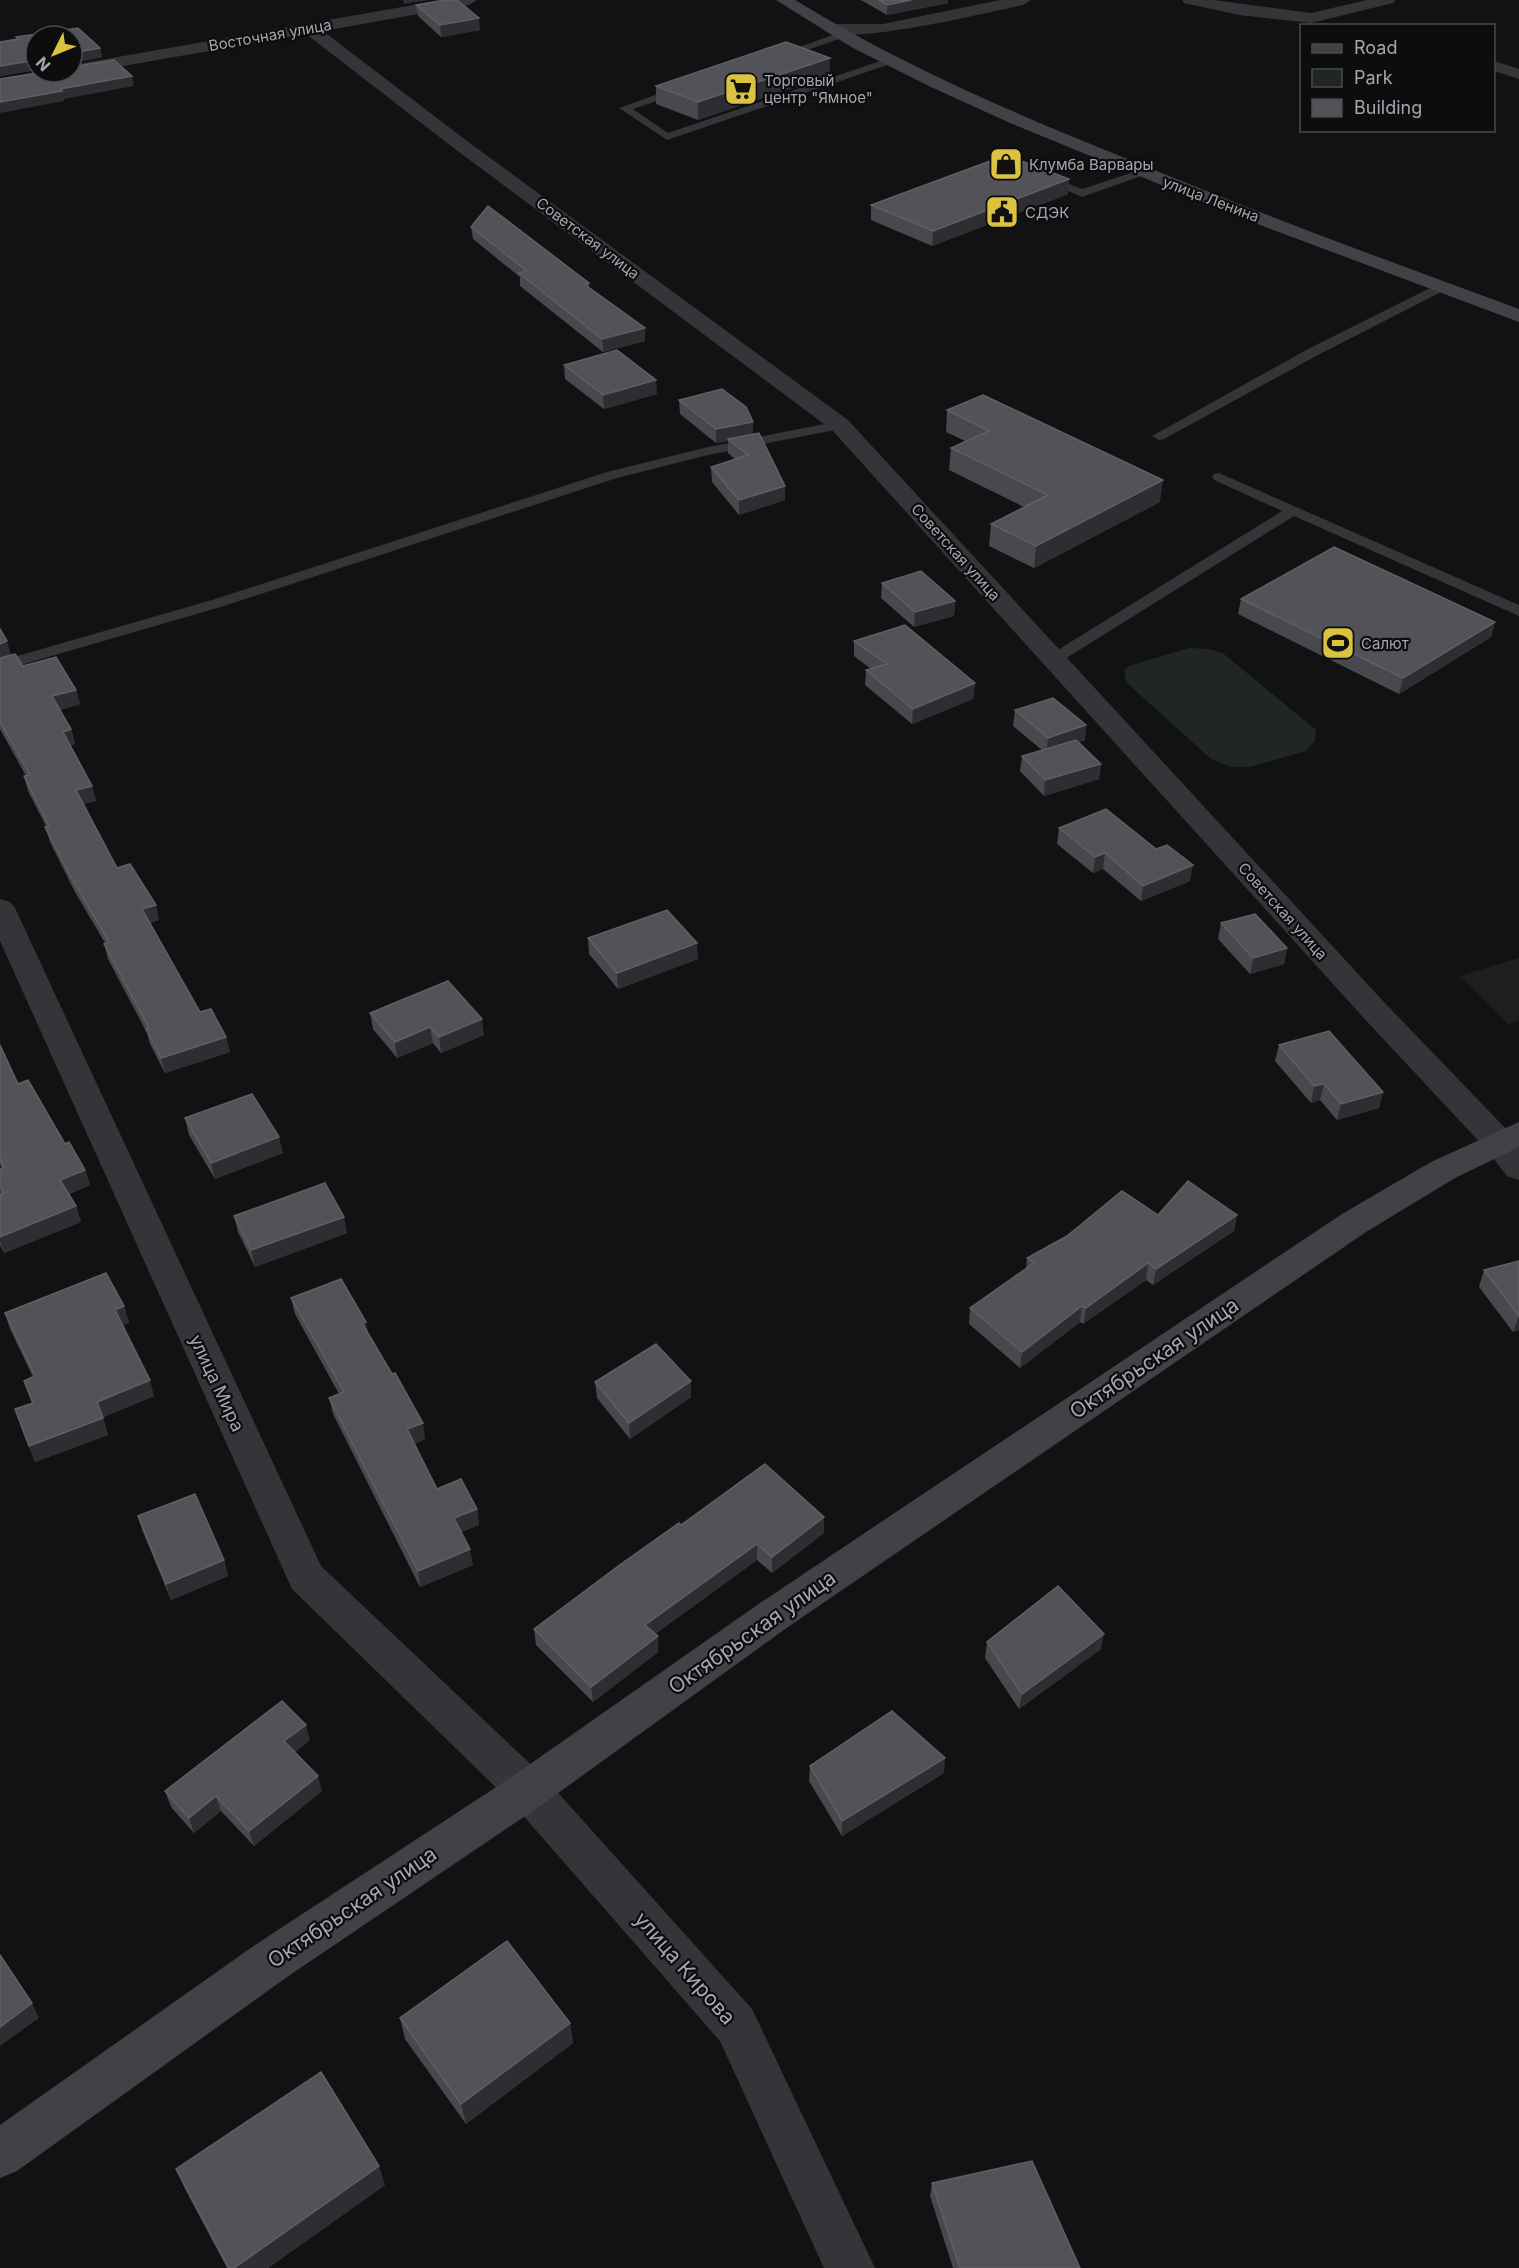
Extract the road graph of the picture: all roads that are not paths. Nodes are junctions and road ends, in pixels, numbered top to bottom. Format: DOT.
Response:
graph roads {
  1 [pos="469,0"];
  2 [pos="784,0"];
  3 [pos="1023,0"];
  4 [pos="1190,0"];
  5 [pos="1387,0"];
  6 [pos="1311,18"];
  7 [pos="1336,24"];
  8 [pos="309,28"];
  9 [pos="836,32"];
  10 [pos="765,61"];
  11 [pos="888,61"];
  12 [pos="1495,66"];
  13 [pos="84,68"];
  14 [pos="1519,74"];
  15 [pos="689,86"];
  16 [pos="1029,172"];
  17 [pos="1143,172"];
  18 [pos="1440,287"];
  19 [pos="1519,316"];
  20 [pos="840,425"];
  21 [pos="1159,436"];
  22 [pos="1219,477"];
  23 [pos="1293,510"];
  24 [pos="1519,610"];
  25 [pos="1054,659"];
  26 [pos="0,666"];
  27 [pos="0,908"];
  28 [pos="1512,1147"];
  29 [pos="528,1790"];
  30 [pos="0,2154"];
  31 [pos="850,2268"];
  1 -- 8 [label="street, Восточная улица"];
  2 -- 9 [label="street, улица Ленина"];
  3 -- 9 [label="street"];
  4 -- 6 [label="street"];
  5 -- 6 [label="street"];
  6 -- 7 [label="street"];
  8 -- 13 [label="street, Восточная улица"];
  8 -- 20 [label="street, Советская улица"];
  9 -- 10 [label="lane"];
  9 -- 11 [label="street, улица Ленина"];
  11 -- 15 [label="lane"];
  11 -- 17 [label="street, улица Ленина"];
  12 -- 14 [label="street"];
  16 -- 17 [label="lane"];
  17 -- 18 [label="street, улица Ленина"];
  18 -- 19 [label="street, улица Ленина"];
  18 -- 21 [label="lane"];
  20 -- 25 [label="street, Советская улица"];
  20 -- 26 [label="lane"];
  22 -- 23 [label="lane"];
  23 -- 24 [label="lane"];
  23 -- 25 [label="lane"];
  25 -- 28 [label="street, Советская улица"];
  27 -- 29 [label="street, улица Мира"];
  28 -- 29 [label="street, Октябрьская улица"];
  29 -- 30 [label="street, Октябрьская улица"];
  29 -- 31 [label="street, улица Кирова"];
}
